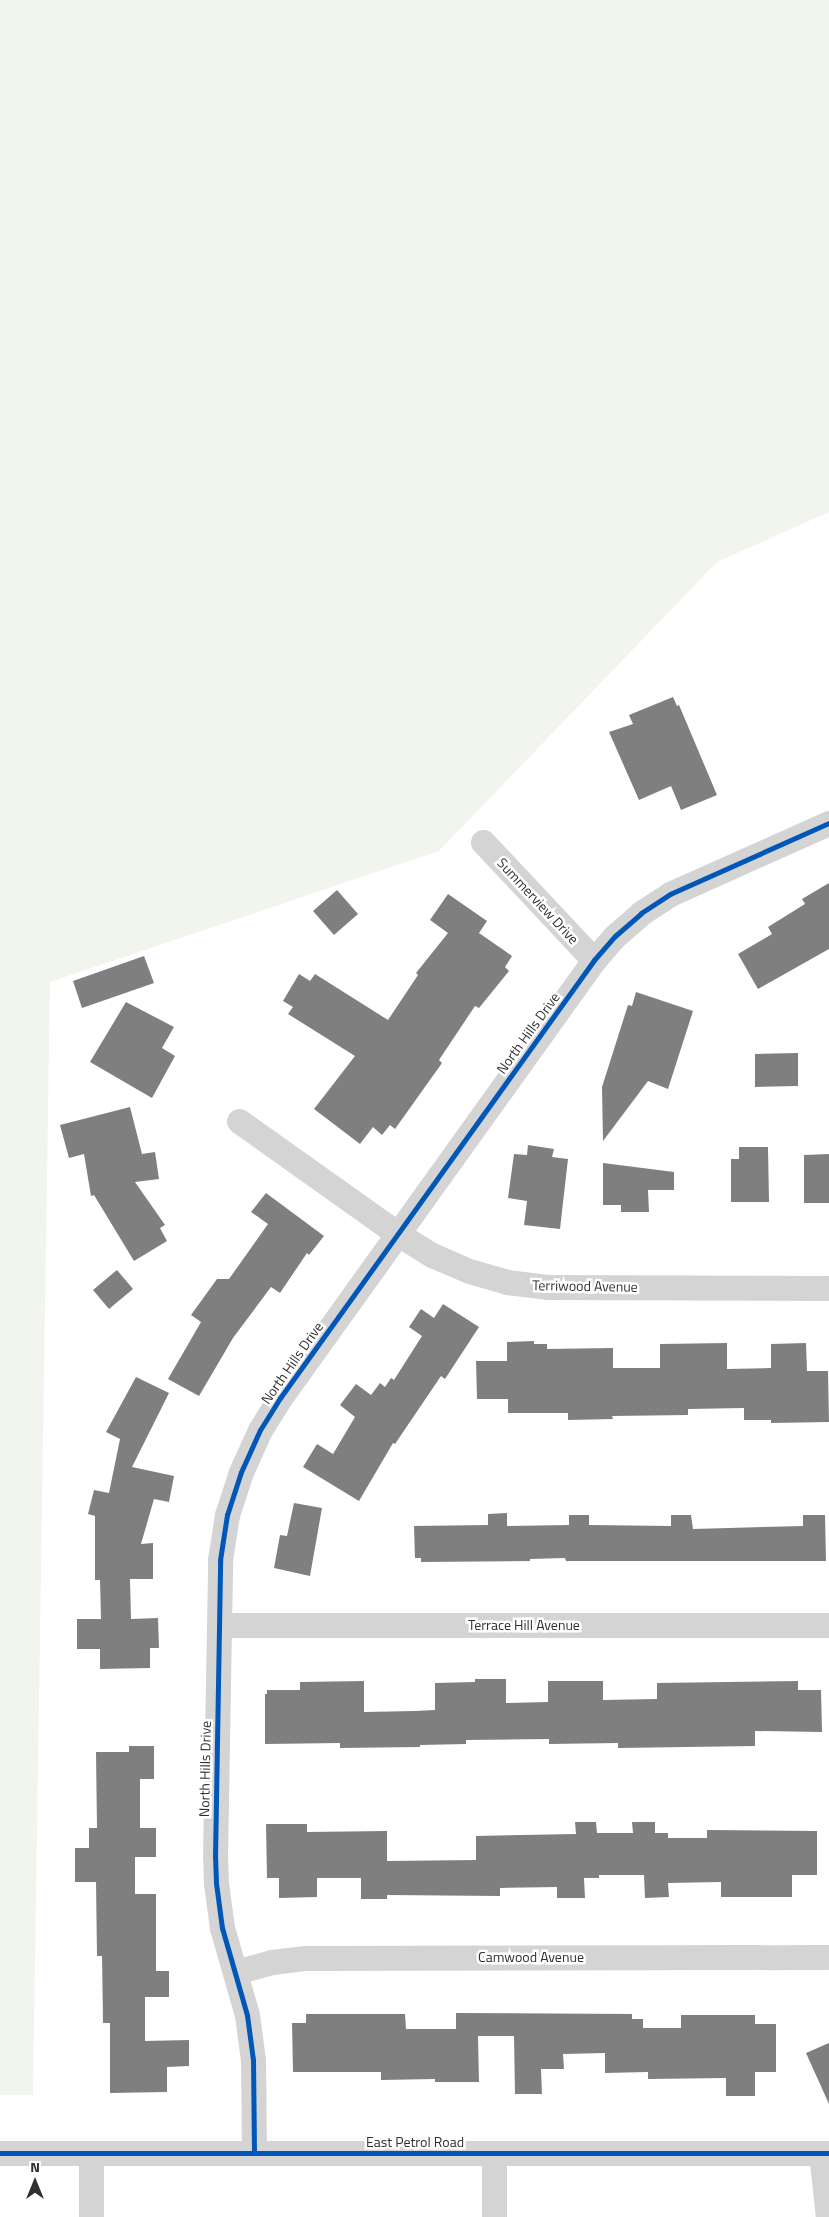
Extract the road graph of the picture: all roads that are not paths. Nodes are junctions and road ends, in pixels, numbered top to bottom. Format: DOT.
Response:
graph roads {
  1 [pos="829,823"];
  2 [pos="483,842"];
  3 [pos="594,960"];
  4 [pos="239,1121"];
  5 [pos="398,1234"];
  6 [pos="829,1288"];
  7 [pos="219,1625"];
  8 [pos="829,1625"];
  9 [pos="829,1957"];
  10 [pos="235,1972"];
  11 [pos="0,2153"];
  12 [pos="91,2153"];
  13 [pos="254,2153"];
  14 [pos="494,2153"];
  15 [pos="825,2153"];
  16 [pos="91,2217"];
  17 [pos="494,2217"];
  18 [pos="828,2217"];
  1 -- 3 [label="street, North Hills Drive"];
  2 -- 3 [label="street, Summerview Drive"];
  3 -- 5 [label="street, North Hills Drive"];
  4 -- 5 [label="street, Terriwood Avenue"];
  5 -- 6 [label="street, Terriwood Avenue"];
  5 -- 7 [label="street, North Hills Drive"];
  7 -- 8 [label="street, Terrace Hill Avenue"];
  7 -- 10 [label="street, North Hills Drive"];
  9 -- 10 [label="street, Camwood Avenue"];
  10 -- 13 [label="street, North Hills Drive"];
  11 -- 12 [label="street, East Petrol Road"];
  12 -- 13 [label="street, East Petrol Road"];
  12 -- 16 [label="street"];
  13 -- 14 [label="street, East Petrol Road"];
  14 -- 15 [label="street, East Petrol Road"];
  14 -- 17 [label="street"];
  15 -- 18 [label="street"];
}
